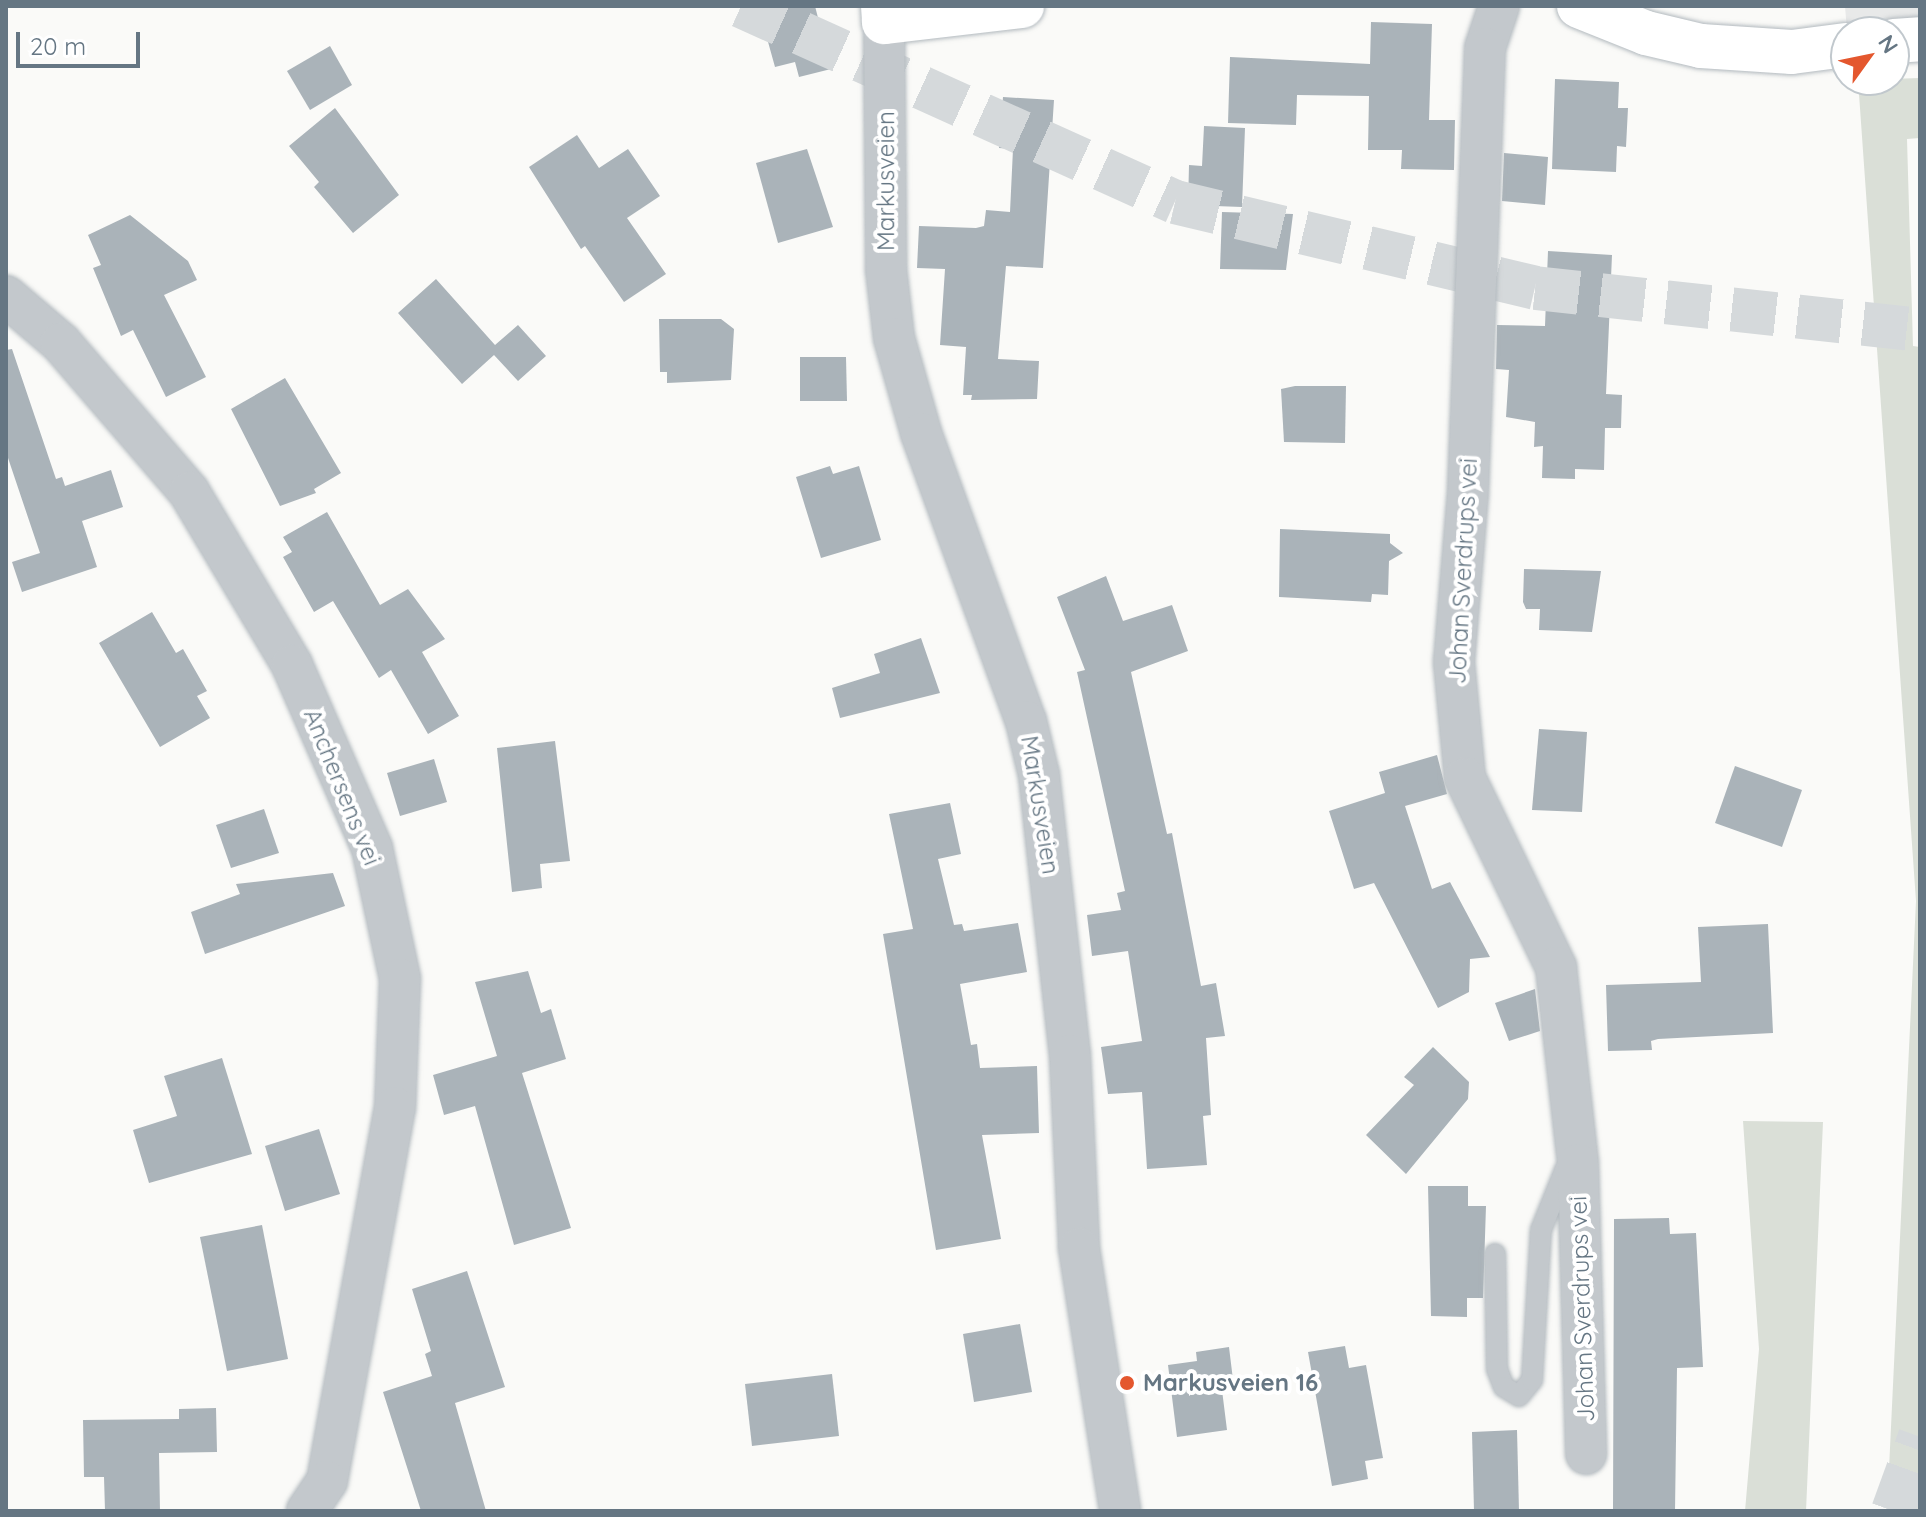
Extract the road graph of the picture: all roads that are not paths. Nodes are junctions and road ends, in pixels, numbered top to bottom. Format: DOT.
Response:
graph roads {
  1 [pos="1022,6"];
  2 [pos="1499,6"];
  3 [pos="1579,6"];
  4 [pos="884,14"];
  5 [pos="1830,47"];
  6 [pos="6,296"];
  7 [pos="1578,1164"];
  8 [pos="1495,1254"];
  9 [pos="1586,1454"];
  10 [pos="307,1511"];
  11 [pos="1120,1511"];
  1 -- 4 [label="main road"];
  2 -- 7 [label="street, Johan Sverdrups vei"];
  3 -- 5 [label="main road"];
  4 -- 11 [label="street, Markusveien"];
  6 -- 10 [label="street, Anchersens vei"];
  7 -- 8 [label="lane, Johan Sverdrups vei"];
  7 -- 9 [label="street, Johan Sverdrups vei"];
}
